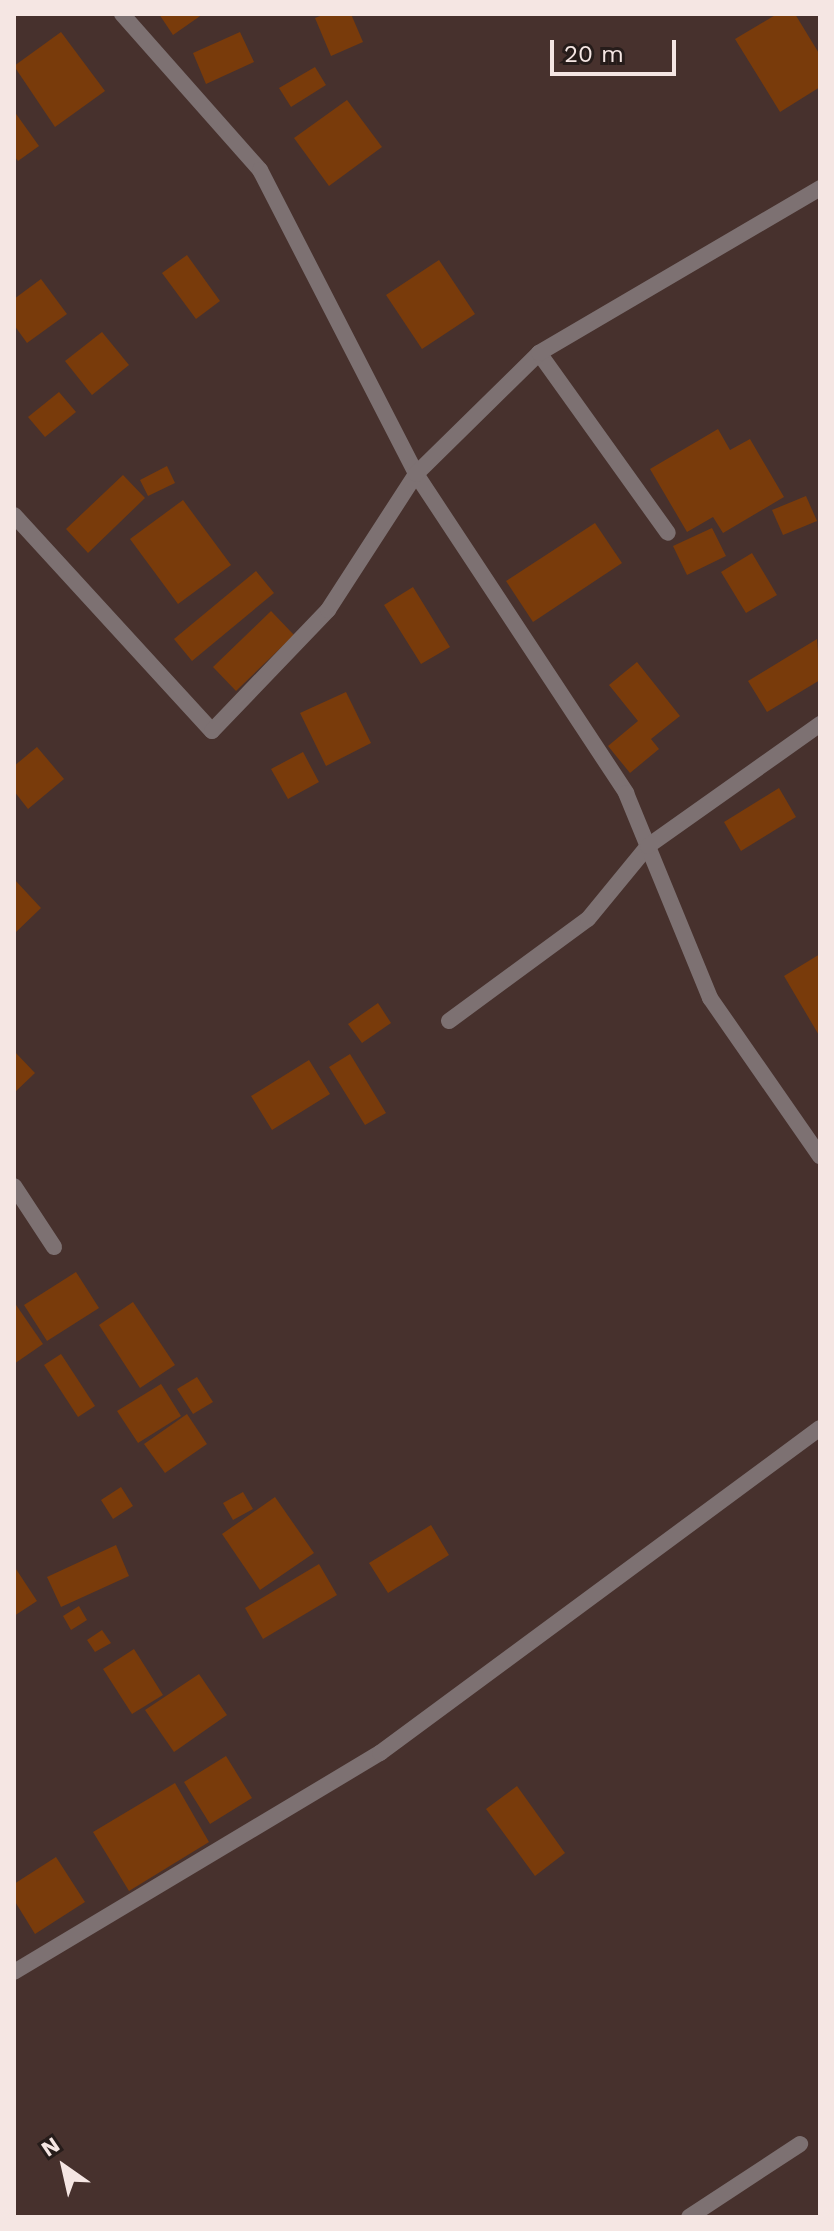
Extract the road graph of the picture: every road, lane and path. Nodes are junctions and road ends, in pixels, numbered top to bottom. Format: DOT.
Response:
graph roads {
  1 [pos="122,14"];
  2 [pos="820,188"];
  3 [pos="539,353"];
  4 [pos="416,474"];
  5 [pos="14,515"];
  6 [pos="668,533"];
  7 [pos="820,724"];
  8 [pos="648,846"];
  9 [pos="449,1021"];
  10 [pos="820,1156"];
  11 [pos="14,1186"];
  12 [pos="54,1247"];
  13 [pos="820,1428"];
  14 [pos="14,1972"];
  15 [pos="800,2144"];
  16 [pos="689,2217"];
  1 -- 4 [label="street"];
  2 -- 3 [label="street"];
  3 -- 4 [label="street"];
  3 -- 6 [label="street"];
  4 -- 5 [label="street"];
  4 -- 8 [label="street"];
  7 -- 8 [label="street"];
  8 -- 9 [label="street"];
  8 -- 10 [label="street"];
  11 -- 12 [label="street"];
  13 -- 14 [label="street"];
  15 -- 16 [label="street"];
}
